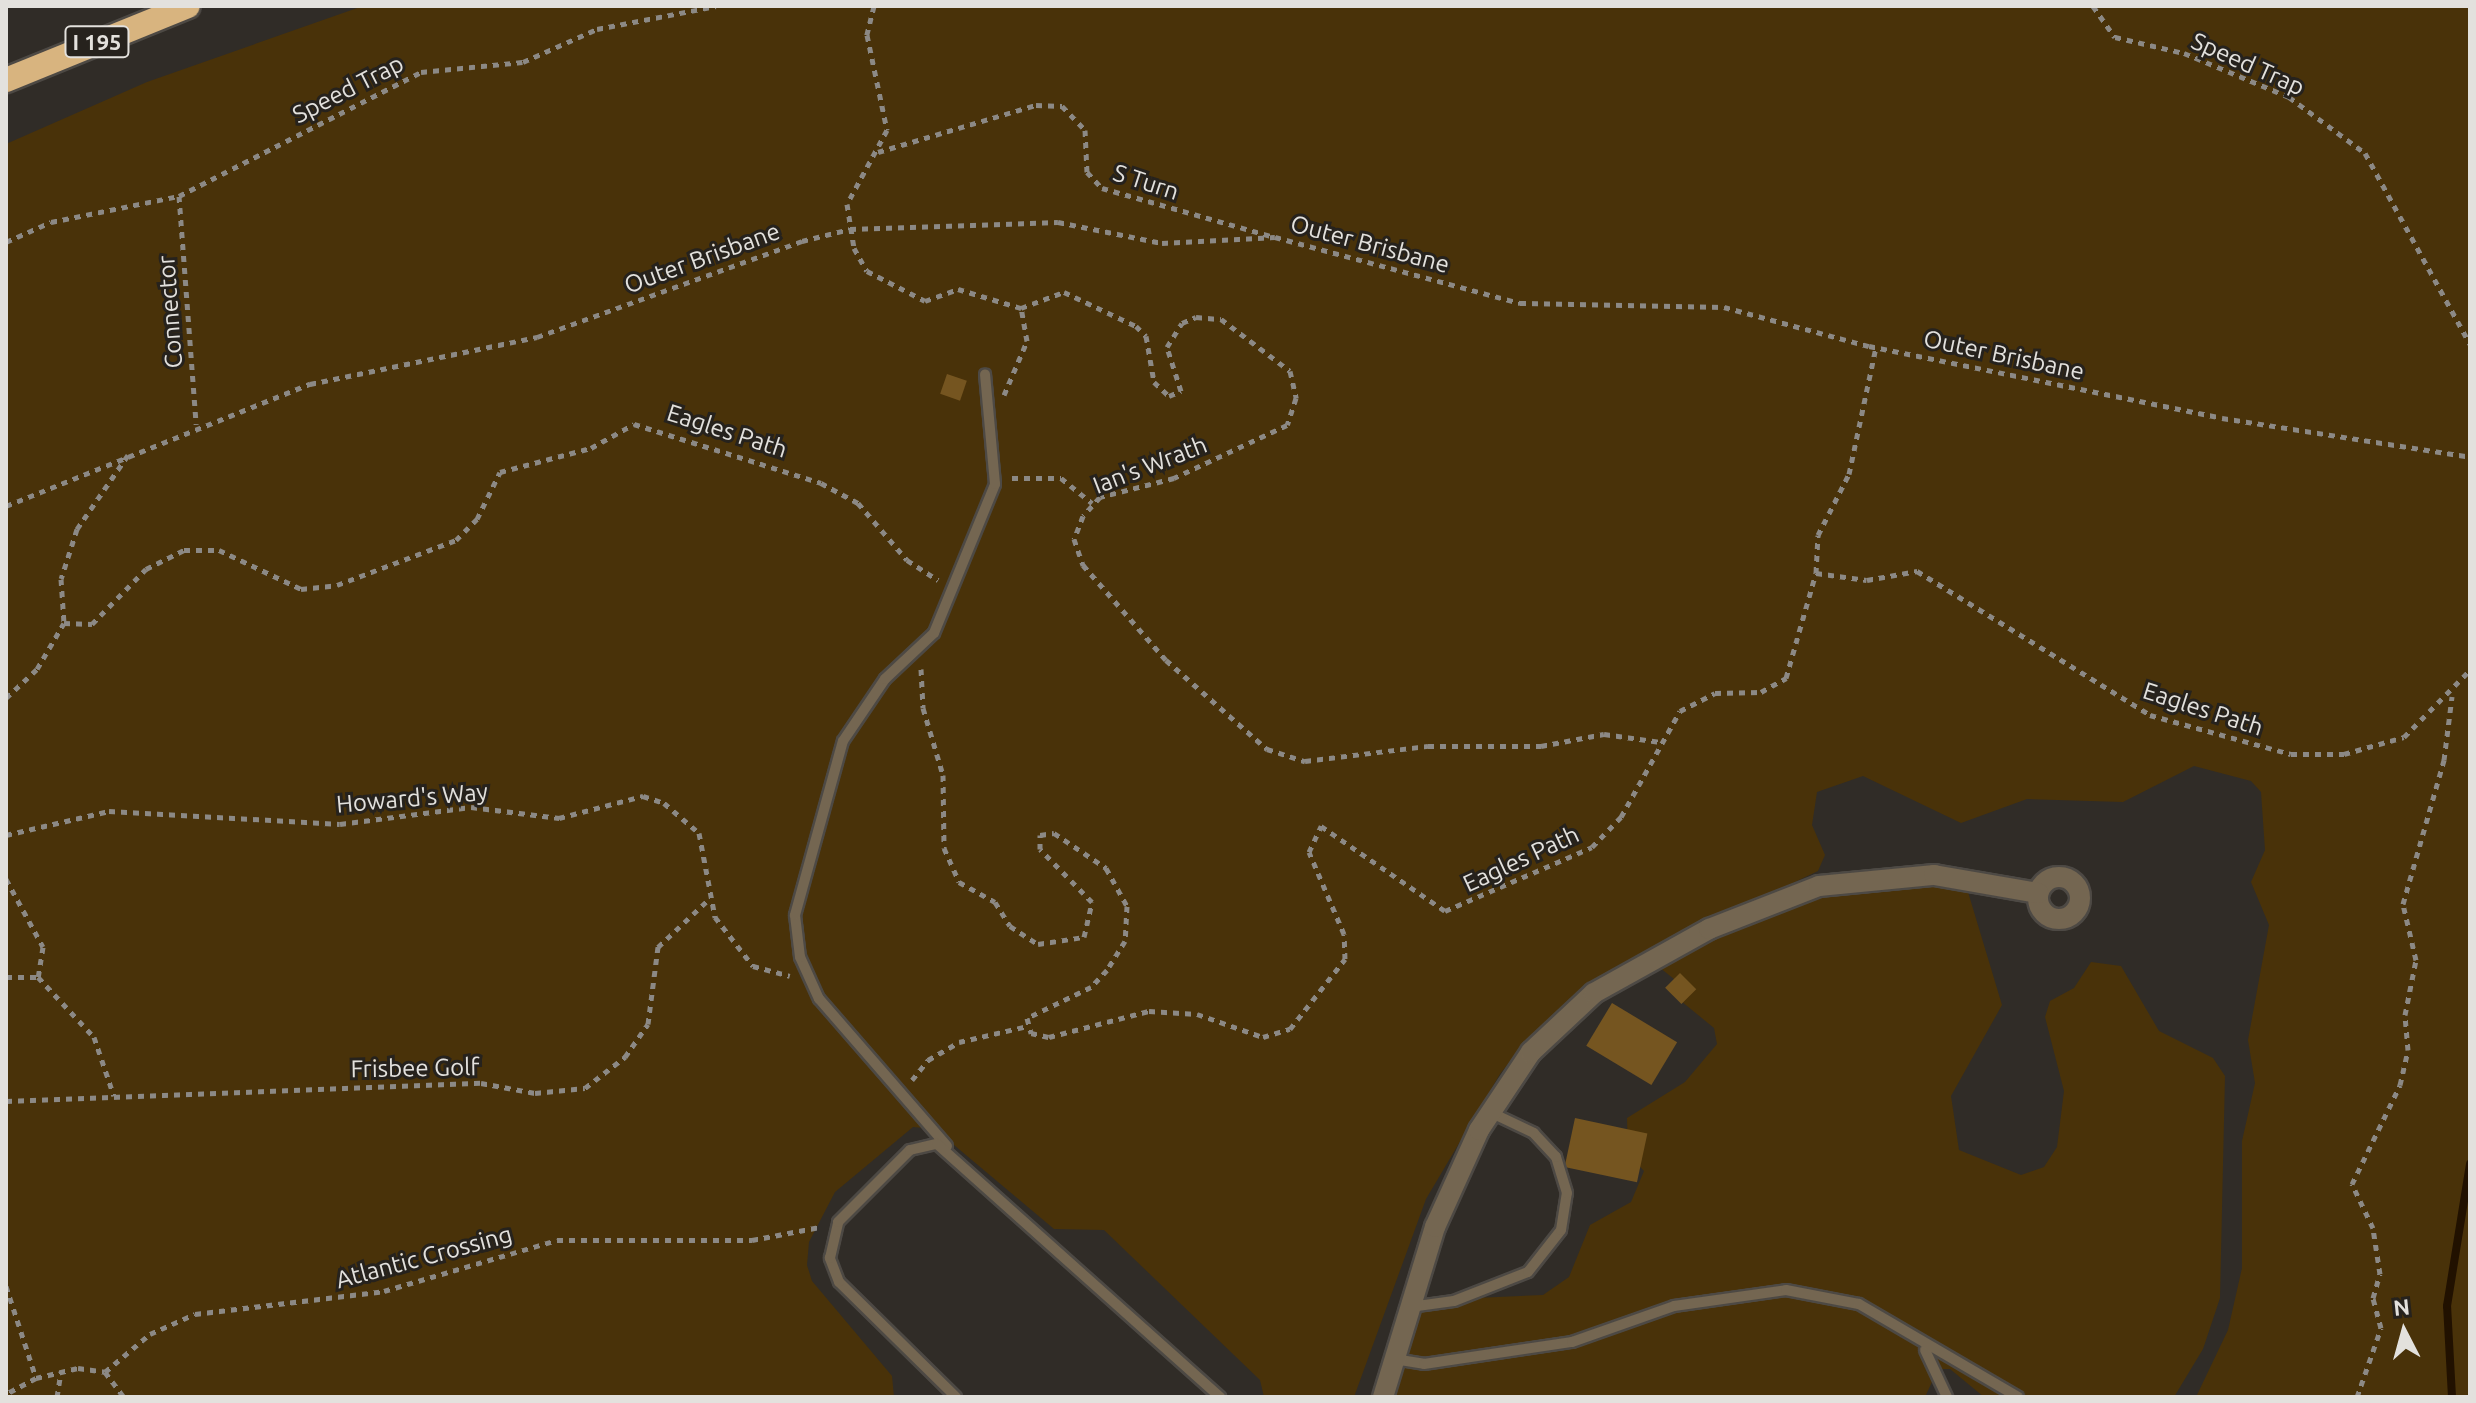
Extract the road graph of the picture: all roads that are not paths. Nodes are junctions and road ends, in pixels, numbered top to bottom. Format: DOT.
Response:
graph roads {
  1 [pos="188,6"];
  2 [pos="6,80"];
  3 [pos="985,374"];
  4 [pos="2038,893"];
  5 [pos="1490,1112"];
  6 [pos="947,1146"];
  7 [pos="1410,1307"];
  8 [pos="1924,1348"];
  9 [pos="1394,1359"];
  10 [pos="956,1397"];
  11 [pos="1220,1397"];
  12 [pos="1383,1397"];
  13 [pos="1947,1397"];
  14 [pos="2018,1397"];
  1 -- 2 [label="highway, I 195"];
  3 -- 6 [label="lane"];
  4 -- 5 [label="street"];
  5 -- 7 [label="street"];
  5 -- 7 [label="lane"];
  6 -- 10 [label="lane"];
  6 -- 11 [label="lane"];
  7 -- 9 [label="street"];
  8 -- 9 [label="lane"];
  8 -- 13 [label="lane"];
  8 -- 14 [label="lane"];
  9 -- 12 [label="street"];
}
